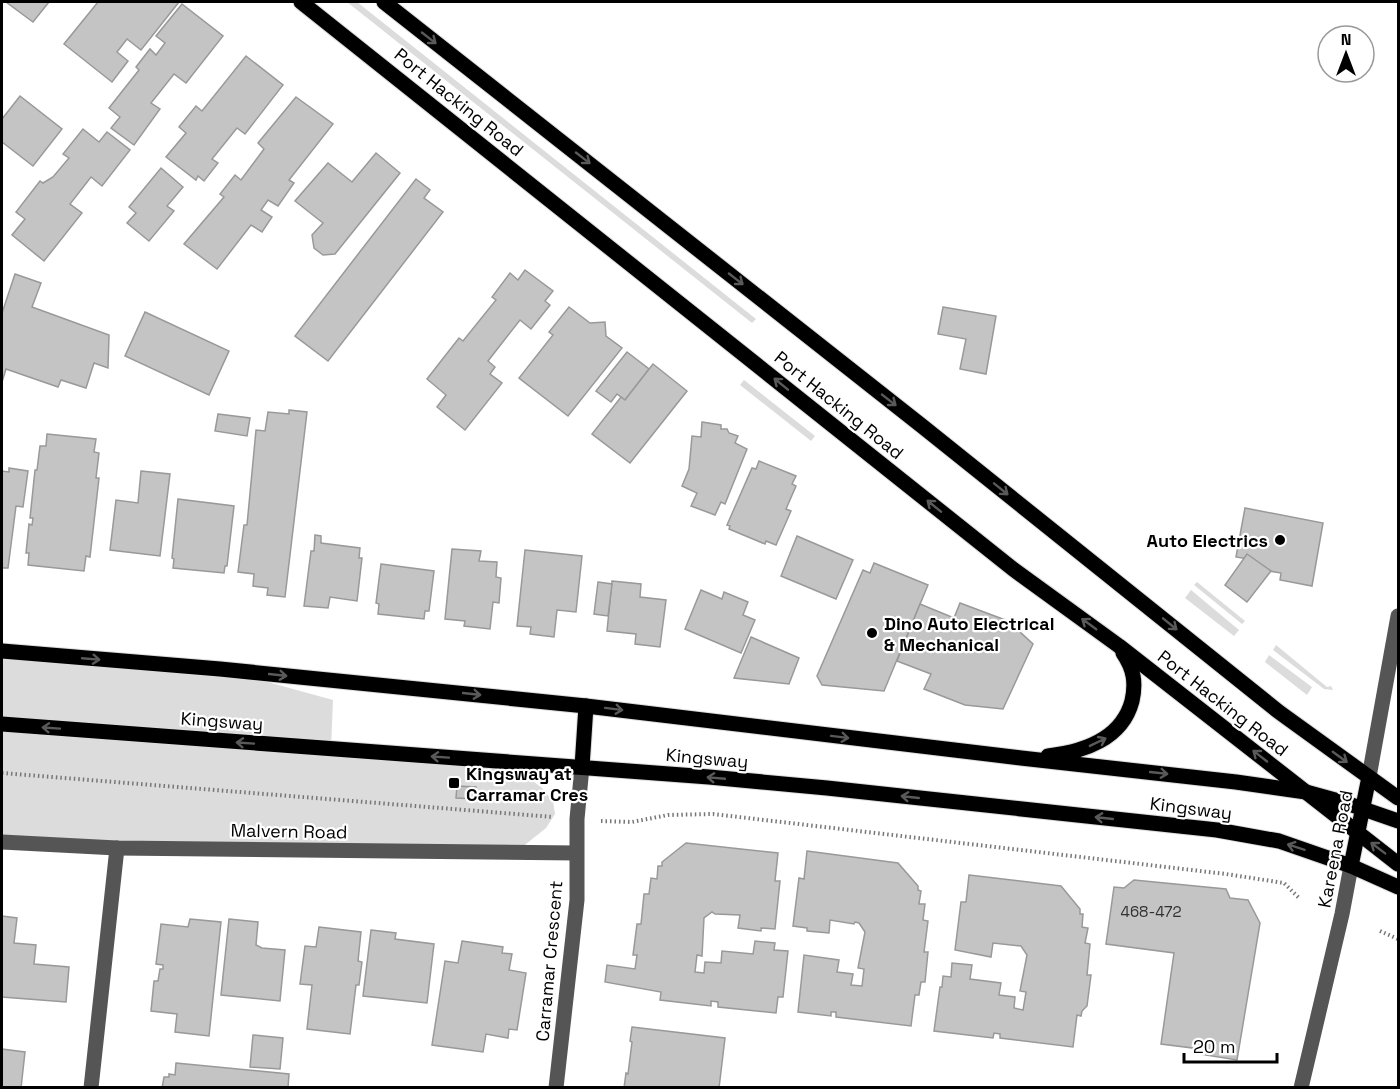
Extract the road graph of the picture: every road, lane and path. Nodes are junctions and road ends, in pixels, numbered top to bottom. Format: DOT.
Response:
graph roads {
  1 [pos="302,2"];
  2 [pos="384,2"];
  3 [pos="1398,616"];
  4 [pos="1119,646"];
  5 [pos="2,651"];
  6 [pos="586,706"];
  7 [pos="2,724"];
  8 [pos="1021,758"];
  9 [pos="582,767"];
  10 [pos="2,773"];
  11 [pos="1369,777"];
  12 [pos="1306,792"];
  13 [pos="1398,798"];
  14 [pos="1362,808"];
  15 [pos="553,818"];
  16 [pos="601,821"];
  17 [pos="1398,821"];
  18 [pos="1357,833"];
  19 [pos="2,842"];
  20 [pos="117,848"];
  21 [pos="576,853"];
  22 [pos="1398,864"];
  23 [pos="1352,866"];
  24 [pos="1398,887"];
  25 [pos="1299,898"];
  26 [pos="1380,930"];
  27 [pos="1398,939"];
  28 [pos="91,1088"];
  29 [pos="556,1088"];
  30 [pos="1301,1088"];
  4 -- 1 [label="main road, Port Hacking Road, one-way"];
  2 -- 11 [label="main road, Port Hacking Road, one-way"];
  3 -- 11 [label="street, Kareena Road"];
  8 -- 4 [label="main road, one-way"];
  12 -- 4 [label="main road, Port Hacking Road, one-way"];
  5 -- 6 [label="main road, Kingsway, one-way"];
  6 -- 8 [label="main road, Kingsway, one-way"];
  6 -- 9 [label="main road"];
  9 -- 7 [label="main road, Kingsway, one-way"];
  8 -- 12 [label="main road, Kingsway, one-way"];
  9 -- 21 [label="street, Carramar Crescent"];
  23 -- 9 [label="main road, Kingsway, one-way"];
  10 -- 15 [label="path"];
  11 -- 13 [label="main road"];
  11 -- 14 [label="main road, Kareena Road"];
  12 -- 14 [label="main road, Kingsway"];
  12 -- 18 [label="main road, Port Hacking Road"];
  14 -- 17 [label="main road, Kingsway"];
  14 -- 18 [label="main road, Kareena Road"];
  16 -- 25 [label="path"];
  22 -- 18 [label="main road, one-way"];
  18 -- 23 [label="main road, Kareena Road"];
  19 -- 20 [label="street, Malvern Road"];
  20 -- 21 [label="street, Malvern Road"];
  20 -- 28 [label="street"];
  21 -- 29 [label="street, Carramar Crescent"];
  23 -- 24 [label="main road, Kingsway"];
  23 -- 30 [label="street, Kareena Road"];
  26 -- 27 [label="path"];
}
